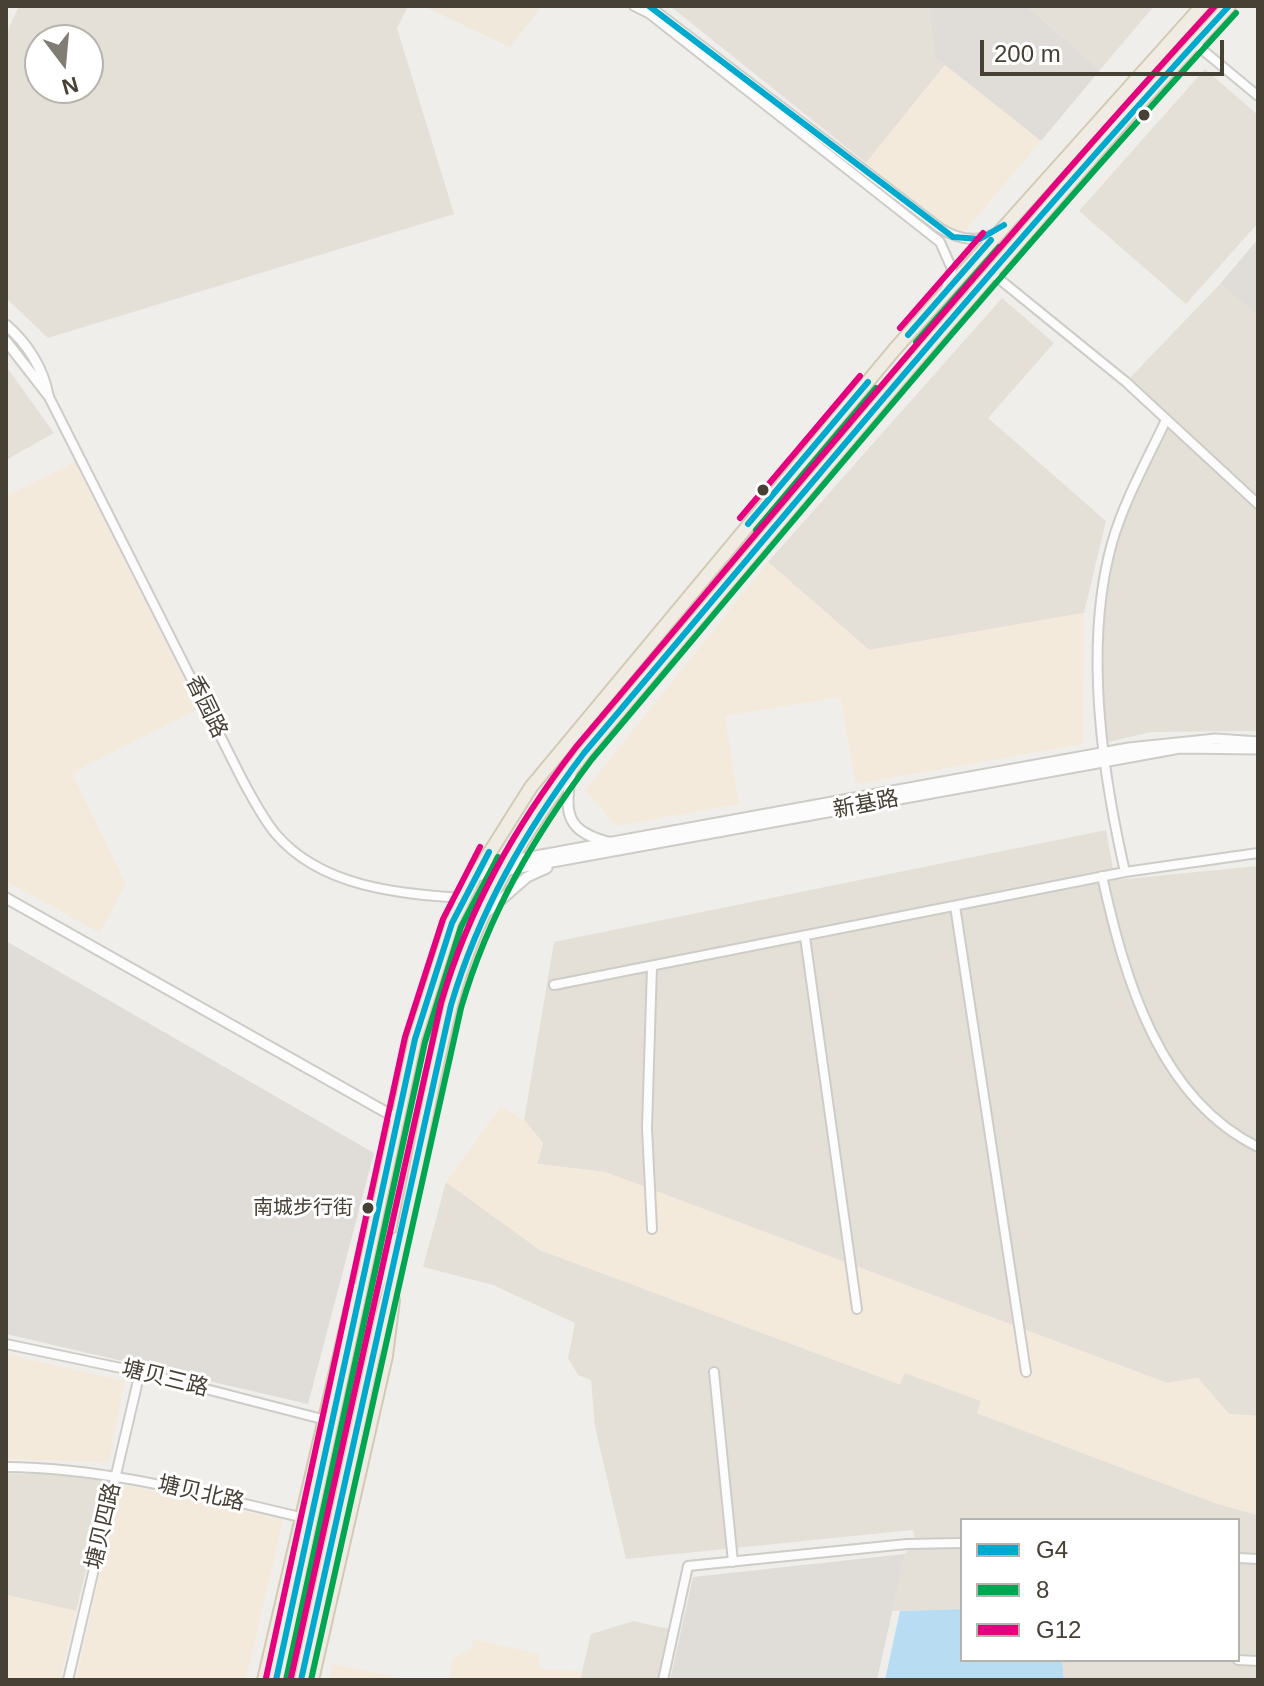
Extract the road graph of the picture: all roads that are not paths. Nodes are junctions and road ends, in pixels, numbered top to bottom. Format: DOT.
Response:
graph roads {
  1 [pos="634,6"];
  2 [pos="649,6"];
  3 [pos="1187,6"];
  4 [pos="1202,6"];
  5 [pos="1229,6"];
  6 [pos="1177,30"];
  7 [pos="1193,42"];
  8 [pos="1258,96"];
  9 [pos="999,232"];
  10 [pos="993,274"];
  11 [pos="944,293"];
  12 [pos="6,325"];
  13 [pos="6,341"];
  14 [pos="48,395"];
  15 [pos="1166,420"];
  16 [pos="1258,504"];
  17 [pos="1258,742"];
  18 [pos="1258,749"];
  19 [pos="1106,756"];
  20 [pos="571,769"];
  21 [pos="616,844"];
  22 [pos="1258,853"];
  23 [pos="561,861"];
  24 [pos="507,866"];
  25 [pos="478,871"];
  26 [pos="1125,872"];
  27 [pos="1102,876"];
  28 [pos="6,898"];
  29 [pos="464,898"];
  30 [pos="955,906"];
  31 [pos="483,917"];
  32 [pos="805,937"];
  33 [pos="652,966"];
  34 [pos="554,985"];
  35 [pos="398,1119"];
  36 [pos="1258,1147"];
  37 [pos="374,1226"];
  38 [pos="652,1229"];
  39 [pos="401,1233"];
  40 [pos="364,1264"];
  41 [pos="396,1269"];
  42 [pos="372,1302"];
  43 [pos="857,1309"];
  44 [pos="6,1344"];
  45 [pos="140,1372"];
  46 [pos="714,1372"];
  47 [pos="1026,1372"];
  48 [pos="322,1419"];
  49 [pos="6,1467"];
  50 [pos="116,1475"];
  51 [pos="300,1517"];
  52 [pos="960,1543"];
  53 [pos="733,1562"];
  54 [pos="68,1680"];
  55 [pos="264,1680"];
  56 [pos="276,1680"];
  57 [pos="288,1680"];
  58 [pos="301,1680"];
  59 [pos="312,1680"];
  60 [pos="663,1680"];
  1 -- 11 [label="street"];
  2 -- 9 [label="street"];
  3 -- 6 [label="main road"];
  4 -- 6 [label="main road"];
  5 -- 7 [label="main road"];
  6 -- 9 [label="main road"];
  7 -- 8 [label="street"];
  7 -- 10 [label="main road"];
  9 -- 11 [label="main road"];
  10 -- 15 [label="street"];
  10 -- 20 [label="main road"];
  11 -- 25 [label="main road"];
  12 -- 14 [label="street, 香园路"];
  13 -- 14 [label="street, 香园路"];
  14 -- 29 [label="street, 香园路"];
  15 -- 16 [label="street"];
  15 -- 19 [label="street"];
  17 -- 19 [label="street, 新基路"];
  18 -- 19 [label="street, 新基路"];
  19 -- 21 [label="street, 新基路"];
  19 -- 23 [label="street, 新基路"];
  19 -- 26 [label="street"];
  20 -- 21 [label="street"];
  20 -- 24 [label="main road"];
  21 -- 24 [label="street, 新基路"];
  22 -- 26 [label="street"];
  23 -- 24 [label="street, 新基路"];
  23 -- 31 [label="street"];
  24 -- 25 [label="street, 新基路"];
  24 -- 31 [label="main road"];
  25 -- 29 [label="main road"];
  26 -- 27 [label="street"];
  27 -- 30 [label="street"];
  27 -- 36 [label="street"];
  28 -- 35 [label="street"];
  29 -- 35 [label="main road"];
  30 -- 32 [label="street"];
  30 -- 47 [label="street"];
  31 -- 39 [label="main road"];
  32 -- 33 [label="street"];
  32 -- 43 [label="street"];
  33 -- 34 [label="street"];
  33 -- 38 [label="street"];
  35 -- 37 [label="main road"];
  37 -- 40 [label="main road"];
  37 -- 42 [label="main road"];
  39 -- 41 [label="main road"];
  39 -- 42 [label="main road"];
  40 -- 48 [label="main road"];
  40 -- 56 [label="main road"];
  41 -- 58 [label="main road"];
  41 -- 59 [label="main road"];
  42 -- 57 [label="main road"];
  44 -- 45 [label="street, 塘贝三路"];
  45 -- 48 [label="street, 塘贝三路"];
  45 -- 50 [label="street, 塘贝四路"];
  46 -- 53 [label="street"];
  48 -- 51 [label="main road"];
  49 -- 50 [label="street, 塘贝北路"];
  50 -- 51 [label="street, 塘贝北路"];
  50 -- 54 [label="street, 塘贝四路"];
  51 -- 55 [label="main road"];
  52 -- 53 [label="street"];
  53 -- 60 [label="street"];
}
